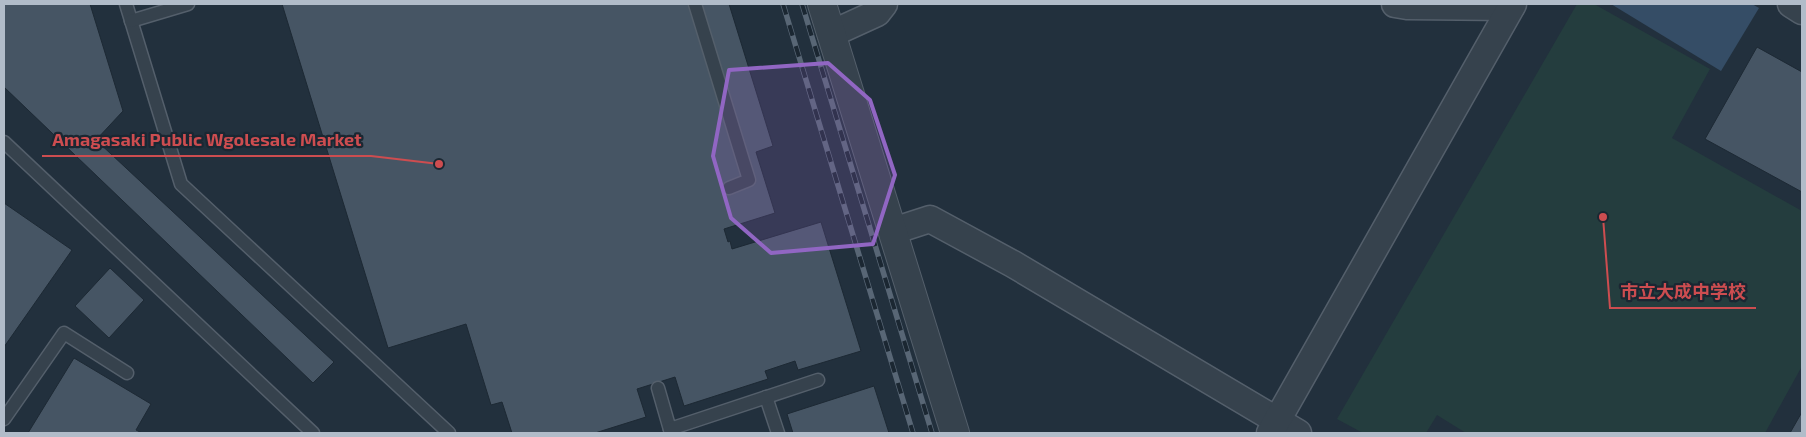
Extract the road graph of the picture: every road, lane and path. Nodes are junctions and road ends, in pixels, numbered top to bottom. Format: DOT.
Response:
graph roads {
  1 [pos="126,4"];
  2 [pos="188,4"];
  3 [pos="695,4"];
  4 [pos="822,4"];
  5 [pos="884,4"];
  6 [pos="1395,4"];
  7 [pos="1790,4"];
  8 [pos="1512,5"];
  9 [pos="1802,11"];
  10 [pos="132,21"];
  11 [pos="831,34"];
  12 [pos="4,142"];
  13 [pos="729,188"];
  14 [pos="893,231"];
  15 [pos="127,373"];
  16 [pos="818,380"];
  17 [pos="658,388"];
  18 [pos="766,397"];
  19 [pos="4,419"];
  20 [pos="1281,429"];
  21 [pos="671,431"];
  22 [pos="313,433"];
  23 [pos="449,433"];
  24 [pos="778,433"];
  25 [pos="955,433"];
  1 -- 10 [label="lane"];
  2 -- 10 [label="lane"];
  3 -- 13 [label="lane"];
  4 -- 11 [label="street"];
  5 -- 11 [label="street"];
  6 -- 8 [label="street"];
  7 -- 9 [label="street"];
  8 -- 20 [label="street"];
  10 -- 23 [label="lane"];
  11 -- 14 [label="street"];
  12 -- 22 [label="lane"];
  14 -- 20 [label="street"];
  14 -- 25 [label="street"];
  15 -- 19 [label="lane"];
  16 -- 18 [label="lane"];
  17 -- 21 [label="lane"];
  18 -- 21 [label="lane"];
  18 -- 24 [label="lane"];
}
